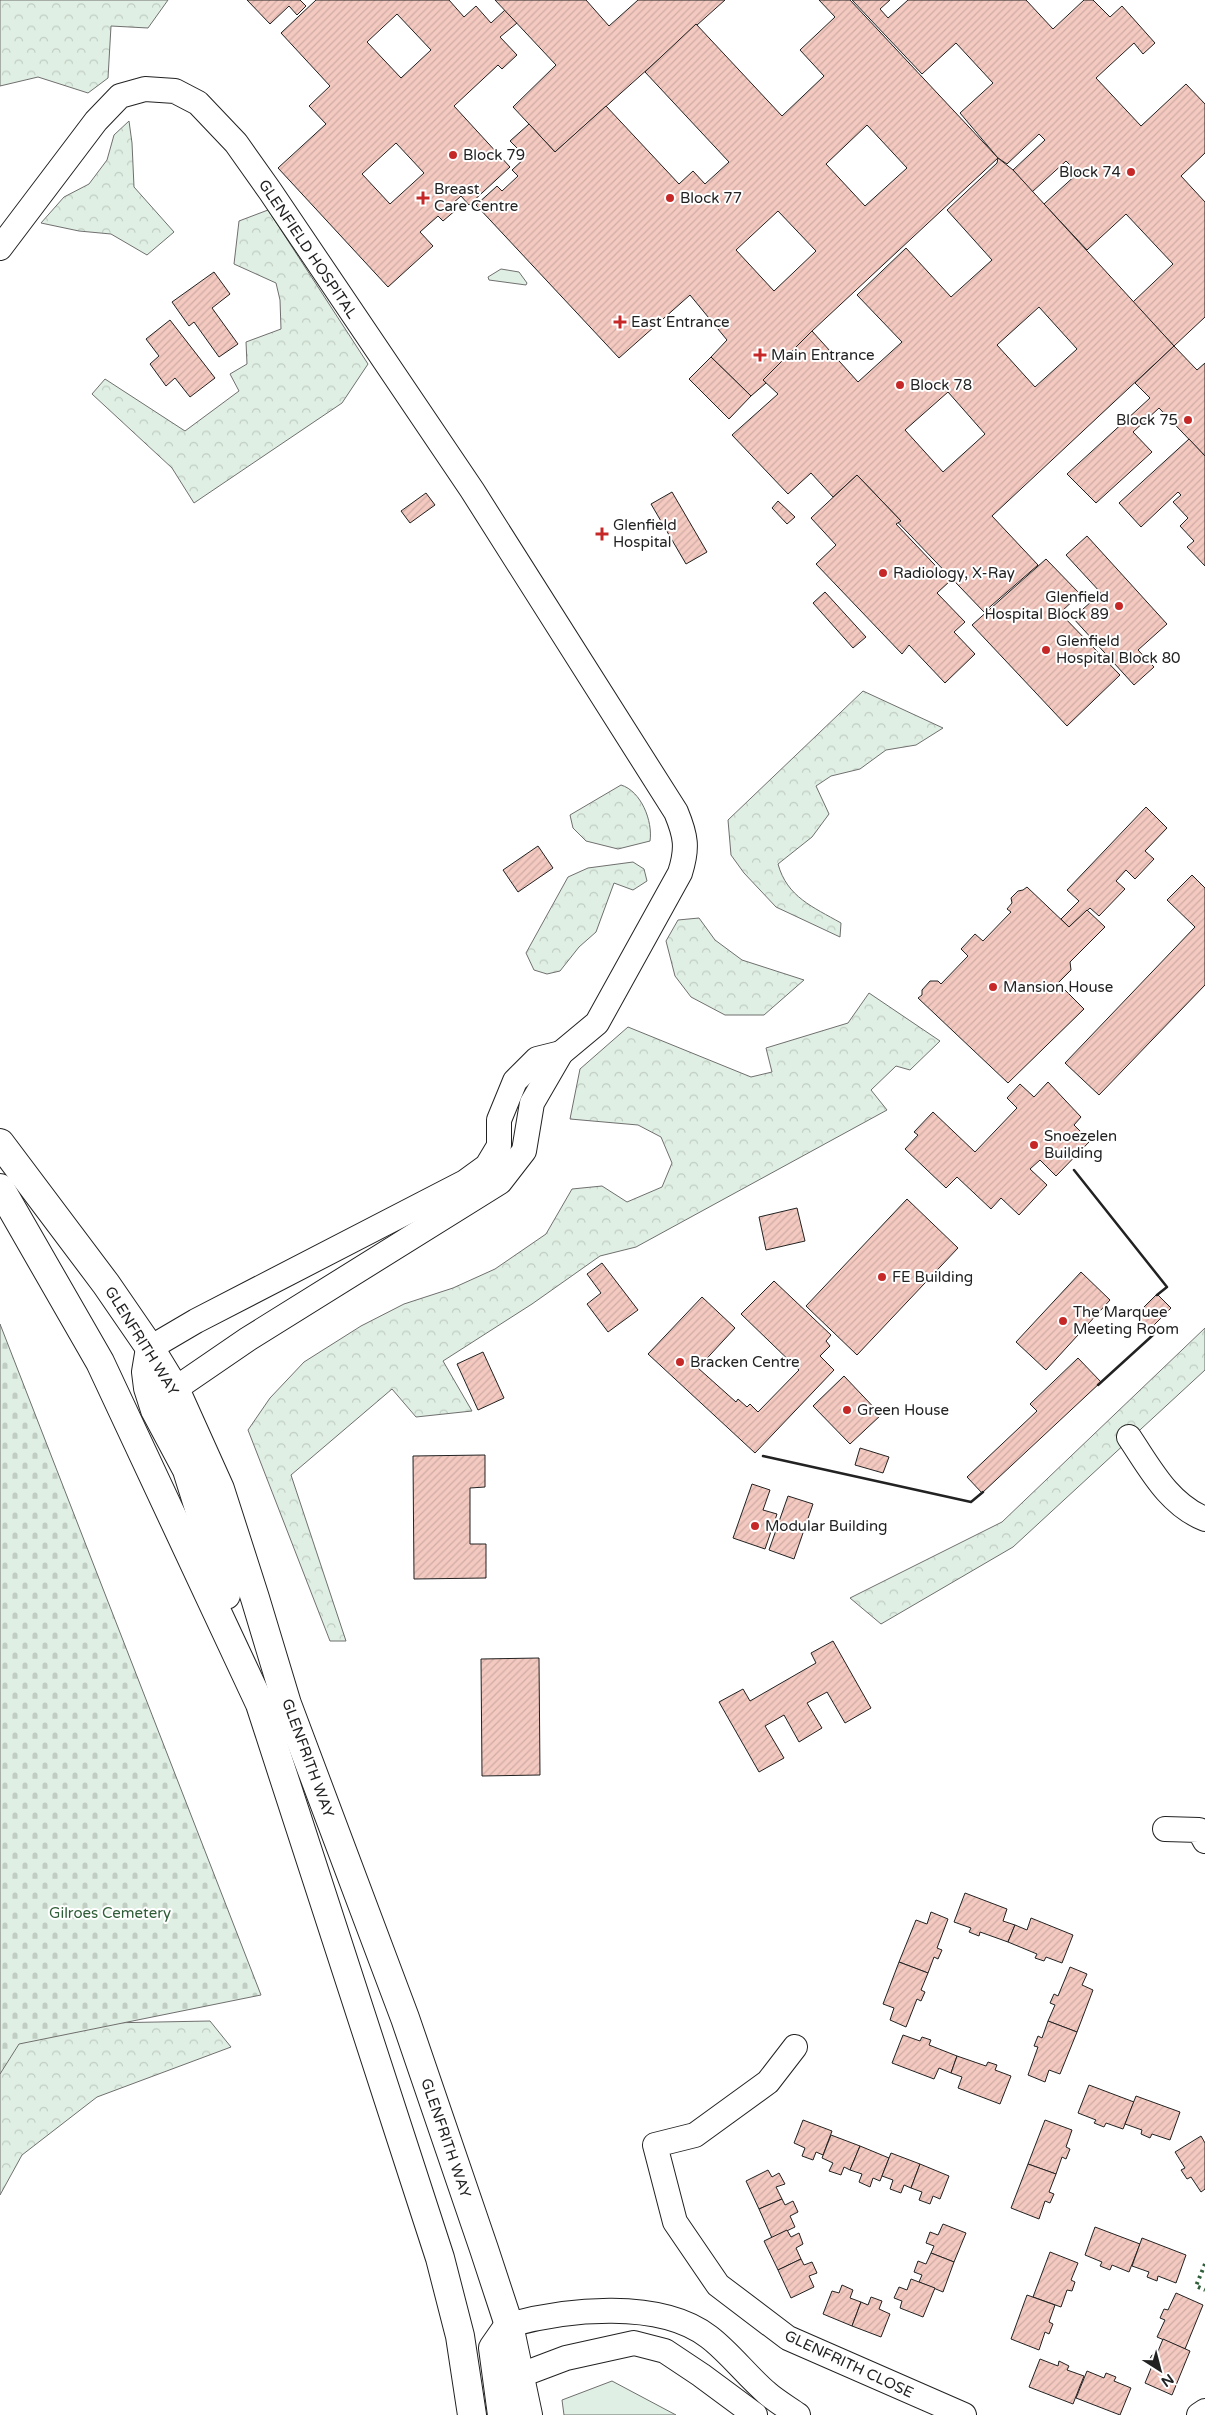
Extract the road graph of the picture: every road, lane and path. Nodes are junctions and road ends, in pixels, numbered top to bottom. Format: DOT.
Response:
graph roads {
  1 [pos="0,248"];
  2 [pos="561,1053"];
  3 [pos="0,1143"];
  4 [pos="0,1188"];
  5 [pos="150,1348"];
  6 [pos="100,1362"];
  7 [pos="148,1388"];
  8 [pos="175,1389"];
  9 [pos="1129,1437"];
  10 [pos="1205,1518"];
  11 [pos="260,1704"];
  12 [pos="1165,1829"];
  13 [pos="1203,1831"];
  14 [pos="795,2047"];
  15 [pos="509,2325"];
  16 [pos="460,2336"];
  17 [pos="494,2367"];
  18 [pos="521,2375"];
  19 [pos="1205,2411"];
  20 [pos="472,2415"];
  21 [pos="502,2415"];
  22 [pos="528,2415"];
  23 [pos="754,2415"];
  24 [pos="798,2415"];
  25 [pos="964,2415"];
  26 [pos="1199,2415"];
  1 -- 2 [label="street, GLENFIELD HOSPITAL"];
  2 -- 5 [label="street"];
  2 -- 8 [label="street"];
  3 -- 5 [label="highway, GLENFRITH WAY"];
  4 -- 6 [label="highway, GLENFRITH WAY"];
  5 -- 7 [label="highway"];
  5 -- 8 [label="highway, GLENFRITH WAY"];
  6 -- 7 [label="highway"];
  6 -- 11 [label="highway, GLENFRITH WAY"];
  7 -- 8 [label="highway"];
  7 -- 11 [label="highway"];
  8 -- 15 [label="highway, GLENFRITH WAY"];
  9 -- 10 [label="street"];
  11 -- 16 [label="highway, GLENFRITH WAY"];
  12 -- 13 [label="street"];
  14 -- 25 [label="street, GLENFRITH CLOSE"];
  15 -- 17 [label="highway"];
  15 -- 18 [label="highway, GLENFRITH WAY"];
  15 -- 24 [label="street"];
  16 -- 17 [label="highway"];
  16 -- 20 [label="highway, GLENFRITH WAY"];
  17 -- 18 [label="highway"];
  17 -- 21 [label="highway"];
  18 -- 22 [label="highway, GLENFRITH WAY"];
  18 -- 23 [label="street"];
  19 -- 26 [label="street"];
}
